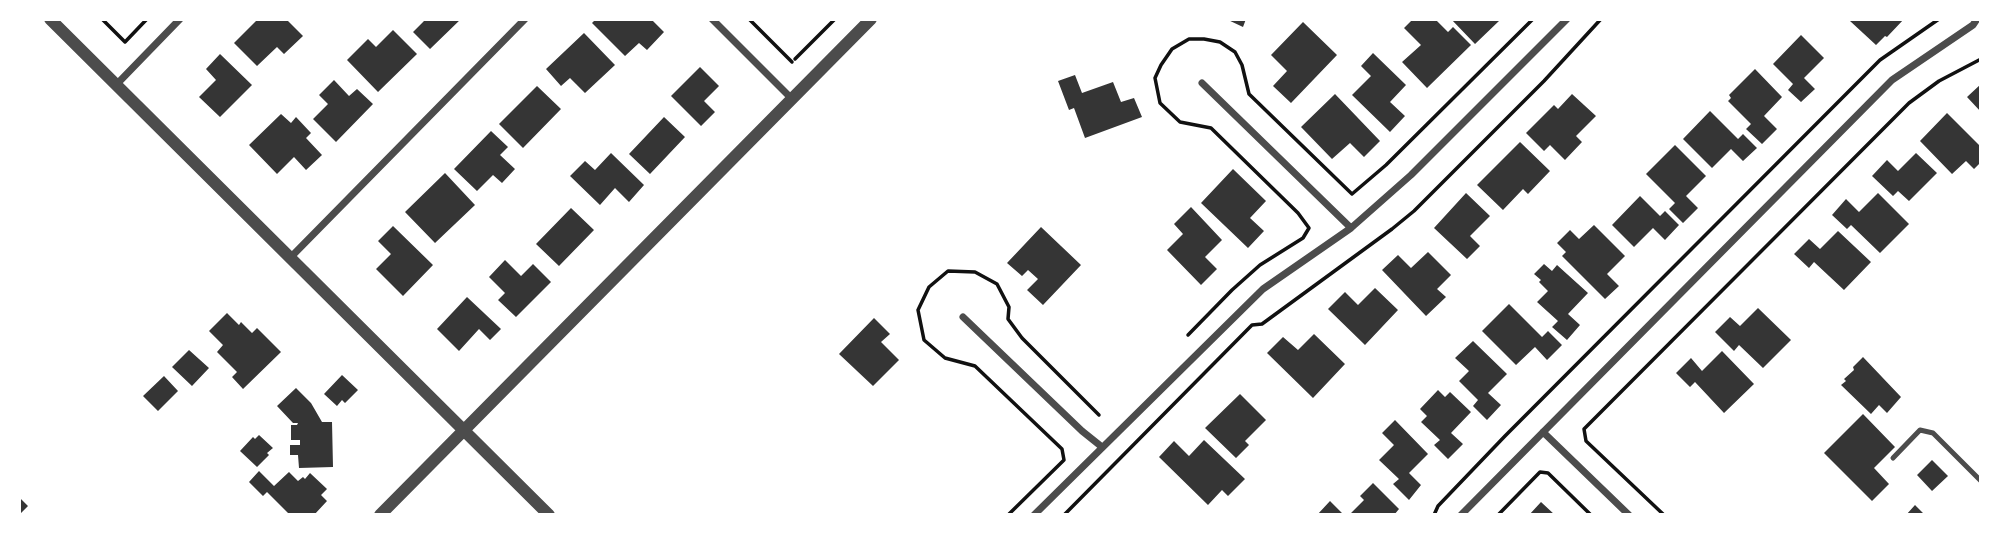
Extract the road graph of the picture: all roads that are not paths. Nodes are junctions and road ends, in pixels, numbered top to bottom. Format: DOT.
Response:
graph roads {
  1 [pos="50,19"];
  2 [pos="180,19"];
  3 [pos="525,19"];
  4 [pos="712,19"];
  5 [pos="871,19"];
  6 [pos="1567,19"];
  7 [pos="1977,19"];
  8 [pos="1202,83"];
  9 [pos="116,85"];
  10 [pos="792,99"];
  11 [pos="1351,228"];
  12 [pos="290,258"];
  13 [pos="963,317"];
  14 [pos="464,430"];
  15 [pos="1543,432"];
  16 [pos="1102,447"];
  17 [pos="1893,458"];
  18 [pos="1981,481"];
  19 [pos="380,515"];
  20 [pos="549,515"];
  21 [pos="1034,515"];
  22 [pos="1461,515"];
  23 [pos="1629,515"];
  1 -- 9 [label="street"];
  2 -- 9 [label="street"];
  3 -- 12 [label="street"];
  4 -- 10 [label="street"];
  5 -- 10 [label="street"];
  6 -- 11 [label="street"];
  7 -- 15 [label="street"];
  8 -- 11 [label="street"];
  9 -- 12 [label="street"];
  10 -- 14 [label="street"];
  11 -- 16 [label="street"];
  12 -- 14 [label="street"];
  13 -- 16 [label="street"];
  14 -- 19 [label="street"];
  14 -- 20 [label="street"];
  15 -- 22 [label="street"];
  15 -- 23 [label="street"];
  16 -- 21 [label="street"];
  17 -- 18 [label="lane"];
}
